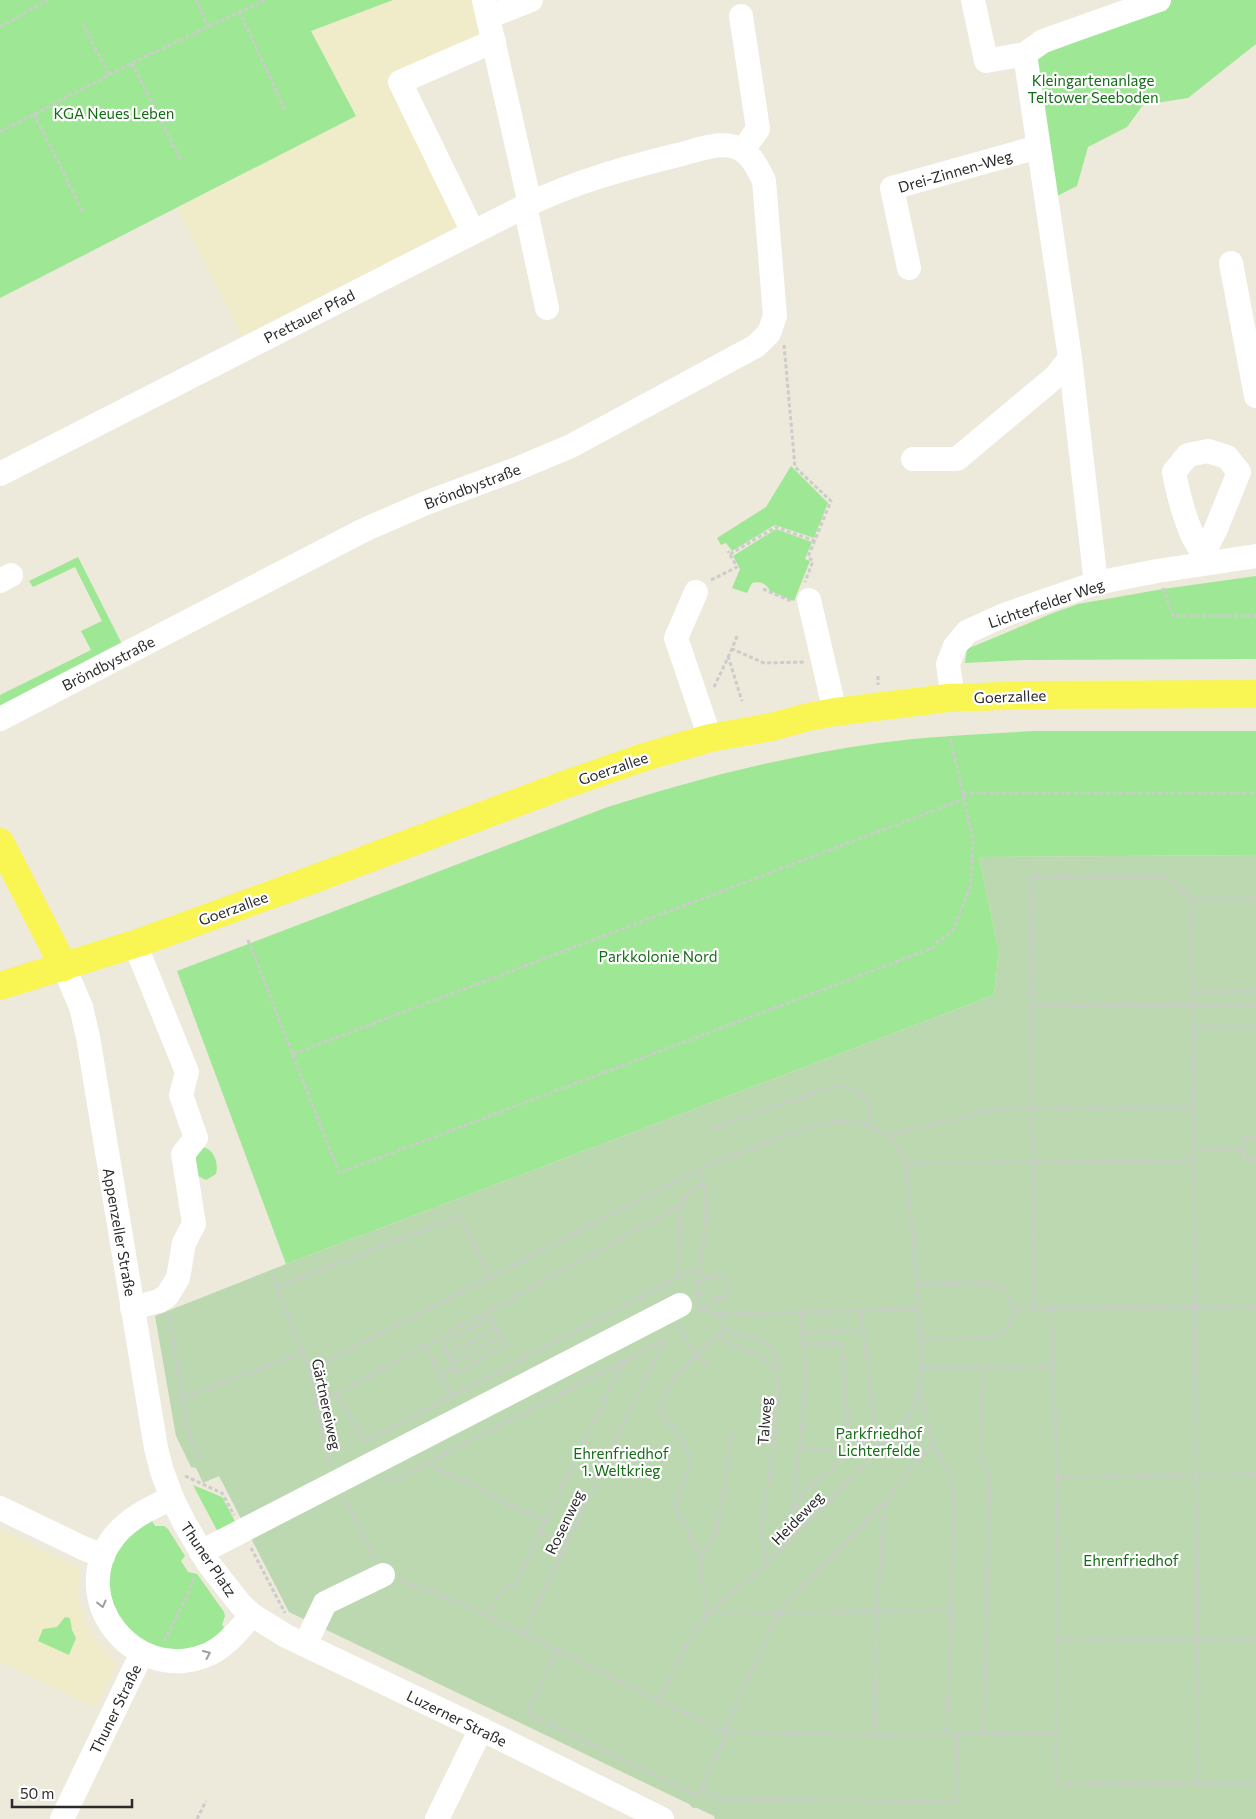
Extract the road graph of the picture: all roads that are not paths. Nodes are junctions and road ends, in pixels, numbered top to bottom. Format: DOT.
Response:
graph roads {
  1 [pos="531,0"];
  2 [pos="973,0"];
  3 [pos="1159,0"];
  4 [pos="487,9"];
  5 [pos="741,16"];
  6 [pos="494,41"];
  7 [pos="1025,54"];
  8 [pos="1038,147"];
  9 [pos="743,150"];
  10 [pos="527,205"];
  11 [pos="473,232"];
  12 [pos="1231,263"];
  13 [pos="909,268"];
  14 [pos="1256,301"];
  15 [pos="547,308"];
  16 [pos="1256,328"];
  17 [pos="1070,358"];
  18 [pos="1256,396"];
  19 [pos="914,459"];
  20 [pos="0,474"];
  21 [pos="1256,556"];
  22 [pos="1096,583"];
  23 [pos="696,592"];
  24 [pos="803,597"];
  25 [pos="1256,694"];
  26 [pos="953,698"];
  27 [pos="835,712"];
  28 [pos="0,718"];
  29 [pos="710,738"];
  30 [pos="0,842"];
  31 [pos="135,944"];
  32 [pos="64,966"];
  33 [pos="0,986"];
  34 [pos="688,1306"];
  35 [pos="132,1308"];
  36 [pos="172,1498"];
  37 [pos="0,1508"];
  38 [pos="103,1556"];
  39 [pos="199,1560"];
  40 [pos="383,1575"];
  41 [pos="252,1615"];
  42 [pos="304,1644"];
  43 [pos="142,1653"];
  44 [pos="481,1729"];
  45 [pos="62,1819"];
  46 [pos="437,1819"];
  47 [pos="662,1819"];
  1 -- 4 [label="street"];
  2 -- 7 [label="street"];
  3 -- 7 [label="street"];
  4 -- 6 [label="street"];
  5 -- 9 [label="street"];
  6 -- 10 [label="street"];
  6 -- 11 [label="street"];
  7 -- 8 [label="street"];
  8 -- 13 [label="street, Drei-Zinnen-Weg"];
  8 -- 17 [label="street"];
  9 -- 10 [label="street"];
  9 -- 28 [label="street, Bröndbystraße"];
  10 -- 11 [label="street, Prettauer Pfad"];
  10 -- 15 [label="street"];
  11 -- 20 [label="street, Prettauer Pfad"];
  12 -- 18 [label="street"];
  14 -- 16 [label="street"];
  17 -- 19 [label="street"];
  17 -- 22 [label="street"];
  21 -- 22 [label="street, Lichterfelder Weg"];
  22 -- 26 [label="street, Lichterfelder Weg"];
  23 -- 29 [label="street"];
  24 -- 27 [label="street"];
  25 -- 26 [label="main road, Goerzallee"];
  26 -- 27 [label="main road, Goerzallee"];
  27 -- 29 [label="main road, Goerzallee"];
  29 -- 31 [label="main road, Goerzallee"];
  30 -- 32 [label="main road"];
  31 -- 32 [label="main road, Goerzallee"];
  31 -- 35 [label="street"];
  32 -- 33 [label="main road, Goerzallee"];
  32 -- 35 [label="street, Appenzeller Straße"];
  34 -- 39 [label="street"];
  35 -- 36 [label="street, Appenzeller Straße"];
  36 -- 38 [label="street"];
  36 -- 39 [label="street, Thuner Platz"];
  37 -- 38 [label="street"];
  38 -- 43 [label="street, one-way"];
  39 -- 41 [label="street, Thuner Platz"];
  40 -- 42 [label="street"];
  41 -- 42 [label="street, Luzerner Straße"];
  43 -- 41 [label="street, one-way"];
  42 -- 44 [label="street, Luzerner Straße"];
  43 -- 45 [label="street, Thuner Straße"];
  44 -- 46 [label="street"];
  44 -- 47 [label="street, Luzerner Straße"];
}
